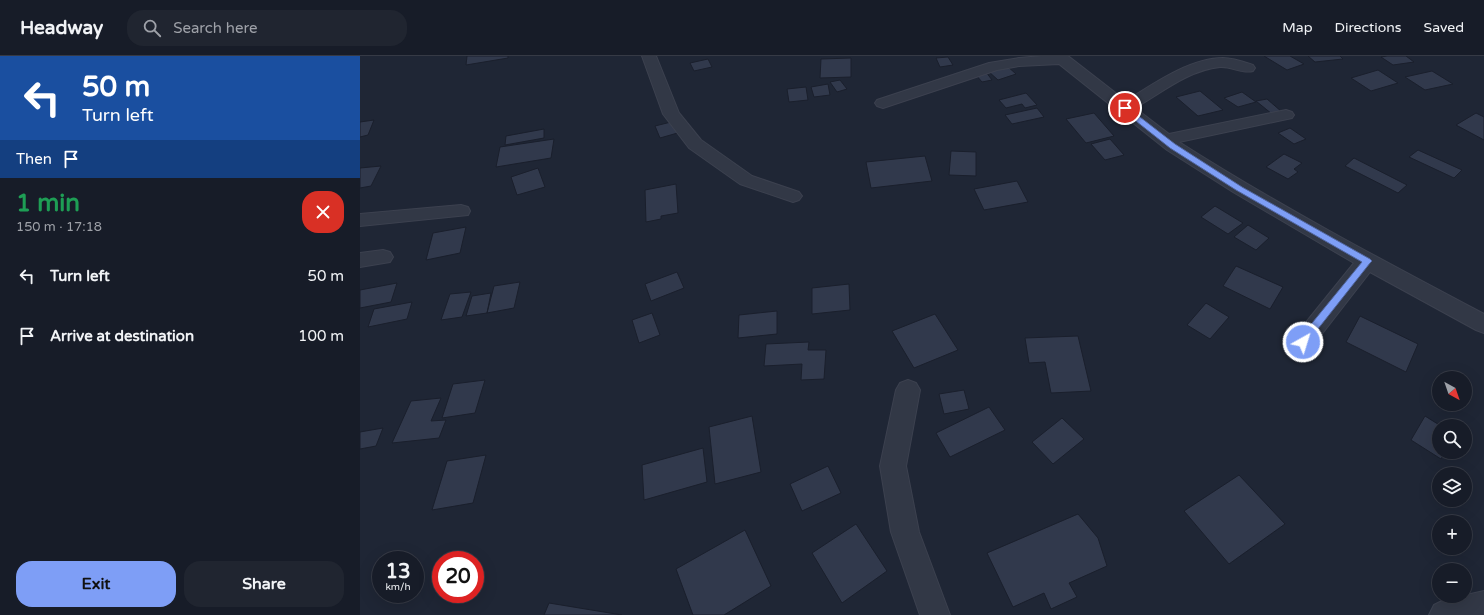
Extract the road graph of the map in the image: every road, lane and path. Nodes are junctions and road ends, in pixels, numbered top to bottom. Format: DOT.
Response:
graph roads {
  1 [pos="649,56"];
  2 [pos="1061,58"];
  3 [pos="1248,68"];
  4 [pos="883,103"];
  5 [pos="1125,108"];
  6 [pos="1286,115"];
  7 [pos="1165,140"];
  8 [pos="793,196"];
  9 [pos="461,211"];
  10 [pos="360,220"];
  11 [pos="383,257"];
  12 [pos="360,260"];
  13 [pos="1367,261"];
  14 [pos="1484,324"];
  15 [pos="1303,342"];
  16 [pos="908,390"];
  17 [pos="1484,606"];
  18 [pos="935,615"];
  19 [pos="1444,615"];
  1 -- 8 [label="street"];
  2 -- 4 [label="street"];
  2 -- 5 [label="street"];
  3 -- 5 [label="street"];
  5 -- 7 [label="street"];
  6 -- 7 [label="street"];
  7 -- 13 [label="street"];
  9 -- 10 [label="street"];
  11 -- 12 [label="street"];
  13 -- 14 [label="street"];
  13 -- 15 [label="street"];
  16 -- 18 [label="street"];
  17 -- 19 [label="street"];
}
